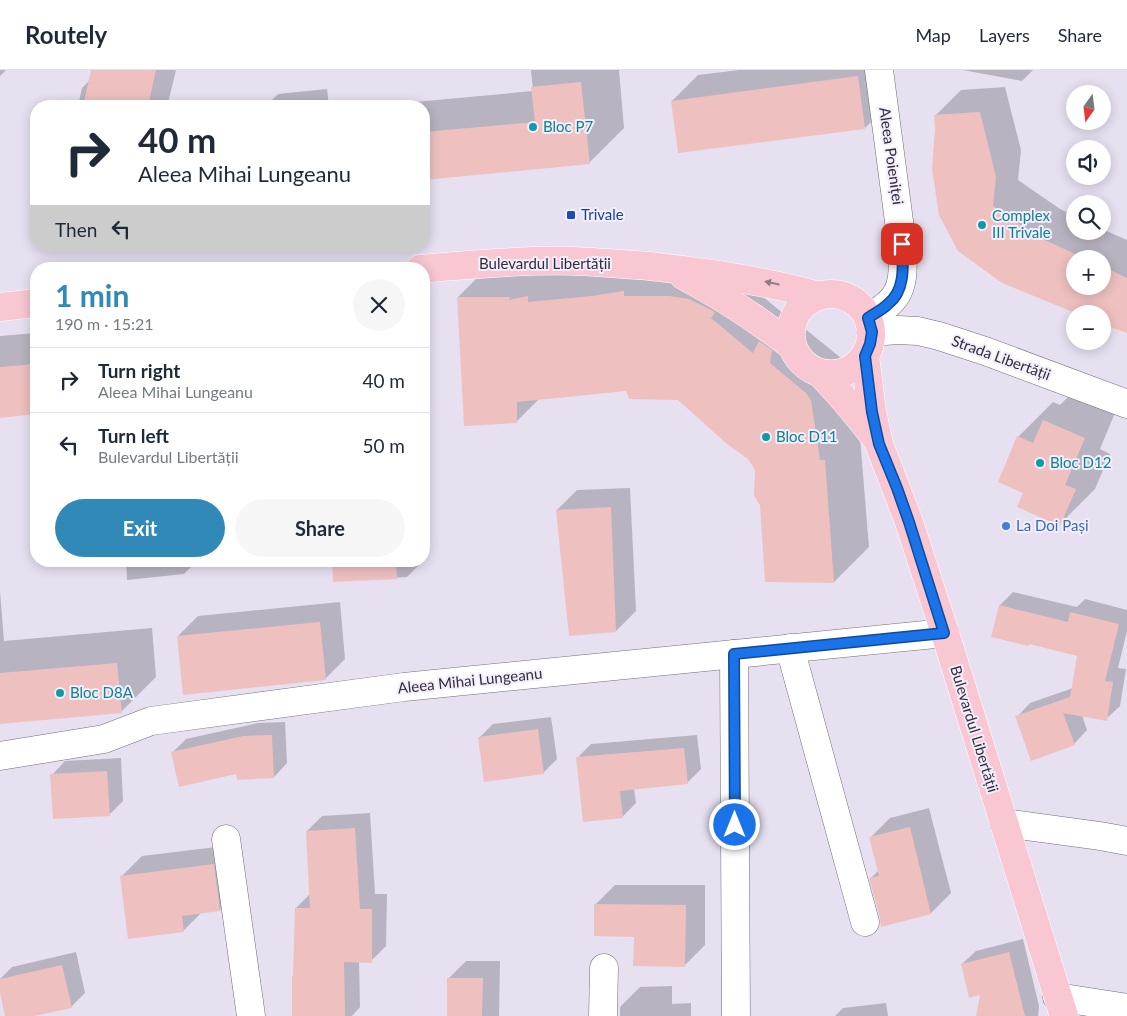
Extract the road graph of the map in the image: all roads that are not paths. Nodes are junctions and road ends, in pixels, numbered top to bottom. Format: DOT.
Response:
graph roads {
  1 [pos="879,70"];
  2 [pos="430,268"];
  3 [pos="670,268"];
  4 [pos="819,296"];
  5 [pos="30,304"];
  6 [pos="0,306"];
  7 [pos="868,335"];
  8 [pos="791,345"];
  9 [pos="820,373"];
  10 [pos="1127,404"];
  11 [pos="879,444"];
  12 [pos="944,633"];
  13 [pos="790,648"];
  14 [pos="734,654"];
  15 [pos="0,756"];
  16 [pos="1004,823"];
  17 [pos="226,838"];
  18 [pos="1127,840"];
  19 [pos="865,922"];
  20 [pos="604,968"];
  21 [pos="1060,1006"];
  22 [pos="1127,1008"];
  23 [pos="251,1016"];
  24 [pos="603,1016"];
  25 [pos="736,1016"];
  1 -- 7 [label="street, Aleea Poieniței"];
  2 -- 3 [label="main road, Bulevardul Libertății"];
  4 -- 3 [label="main road, Bulevardul Libertății, one-way"];
  3 -- 8 [label="main road, Bulevardul Libertății"];
  4 -- 7 [label="main road"];
  4 -- 8 [label="main road"];
  5 -- 6 [label="main road"];
  7 -- 9 [label="main road"];
  7 -- 10 [label="street, Strada Libertății"];
  7 -- 11 [label="main road, Bulevardul Libertății"];
  8 -- 9 [label="main road"];
  9 -- 11 [label="main road, Bulevardul Libertății"];
  11 -- 12 [label="main road, Bulevardul Libertății"];
  12 -- 13 [label="street, Aleea Mihai Lungeanu"];
  12 -- 16 [label="main road, Bulevardul Libertății"];
  13 -- 14 [label="street, Aleea Mihai Lungeanu"];
  13 -- 19 [label="street"];
  14 -- 15 [label="street, Aleea Mihai Lungeanu"];
  14 -- 25 [label="street"];
  16 -- 18 [label="street"];
  16 -- 21 [label="main road, Bulevardul Libertății"];
  17 -- 23 [label="street"];
  20 -- 24 [label="street"];
  21 -- 22 [label="street"];
}
